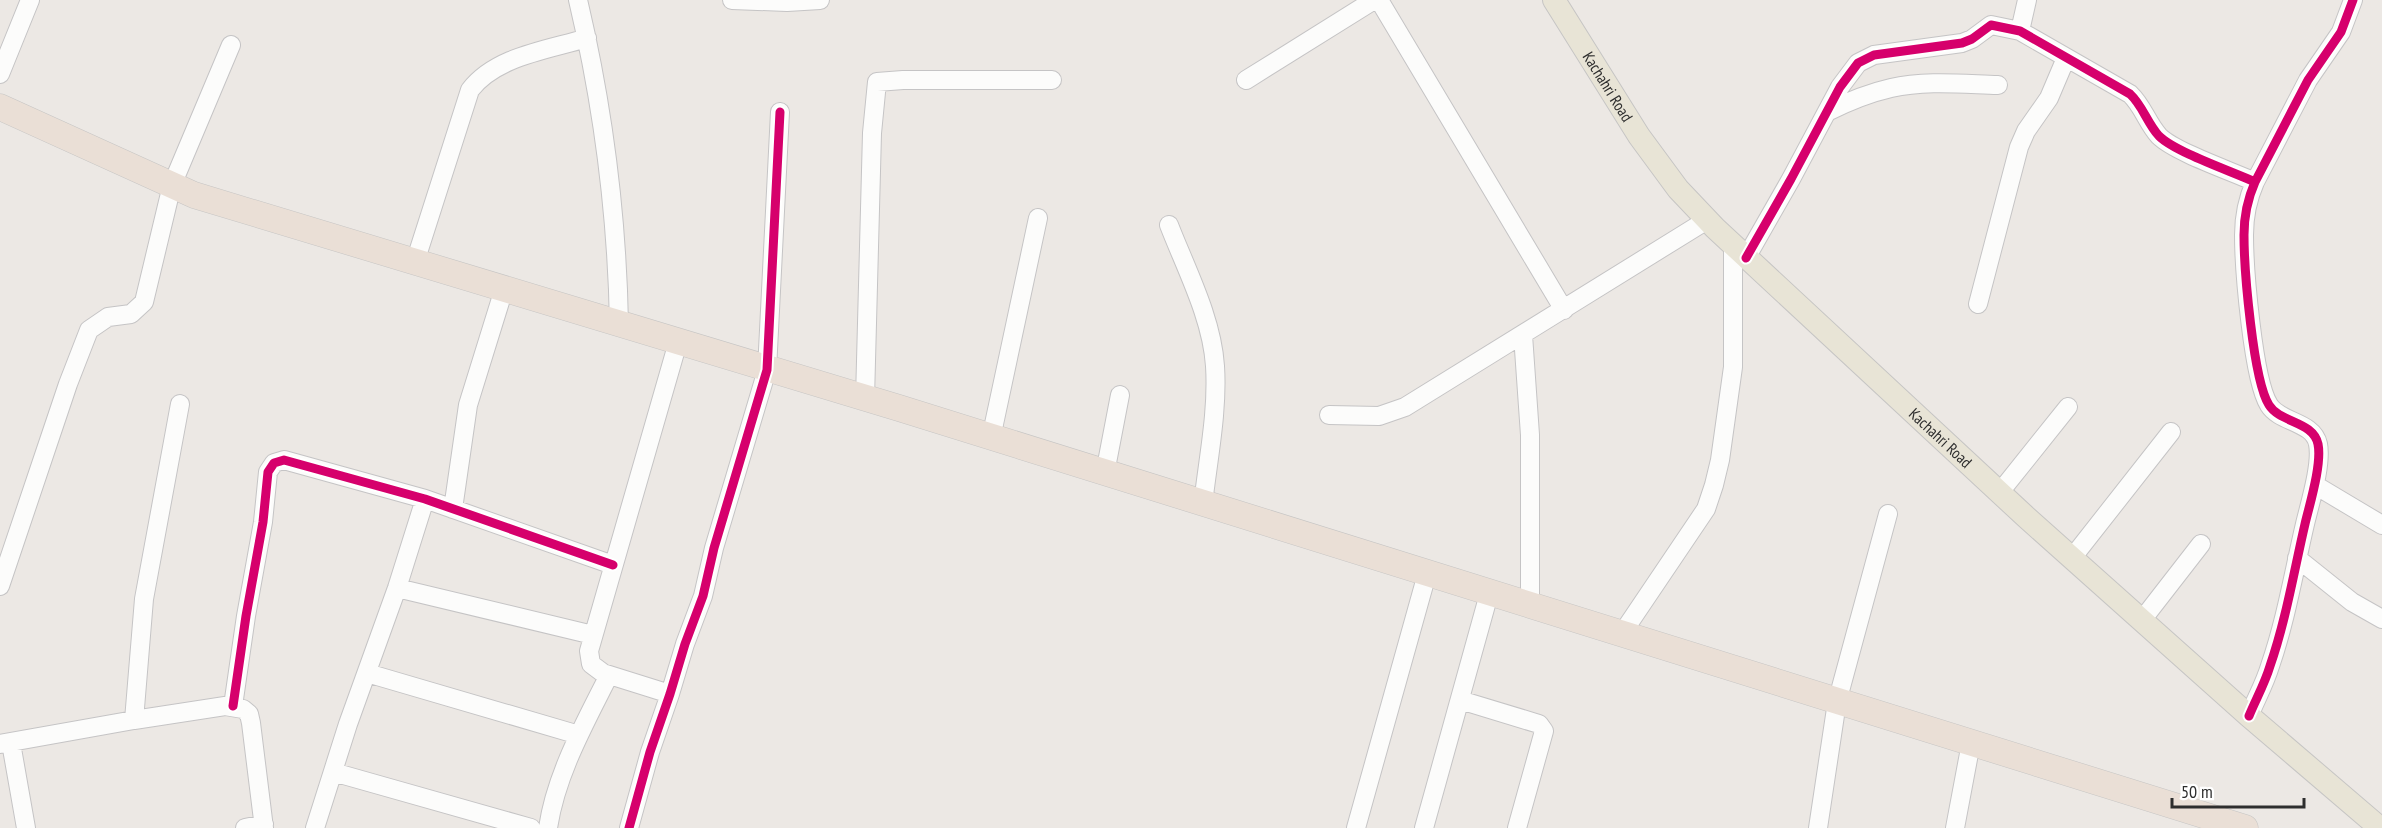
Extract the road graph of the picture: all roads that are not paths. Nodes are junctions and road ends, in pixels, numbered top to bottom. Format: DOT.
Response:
graph roads {
  1 [pos="30,0"];
  2 [pos="578,0"];
  3 [pos="732,0"];
  4 [pos="820,0"];
  5 [pos="1374,0"];
  6 [pos="1379,0"];
  7 [pos="1554,0"];
  8 [pos="2027,0"];
  9 [pos="2353,0"];
  10 [pos="2020,32"];
  11 [pos="587,39"];
  12 [pos="231,45"];
  13 [pos="2066,58"];
  14 [pos="0,74"];
  15 [pos="1052,80"];
  16 [pos="1246,81"];
  17 [pos="1998,85"];
  18 [pos="0,107"];
  19 [pos="780,112"];
  20 [pos="1827,112"];
  21 [pos="2255,182"];
  22 [pos="172,185"];
  23 [pos="1038,218"];
  24 [pos="1707,220"];
  25 [pos="1169,225"];
  26 [pos="1740,252"];
  27 [pos="415,262"];
  28 [pos="504,289"];
  29 [pos="1978,304"];
  30 [pos="1564,310"];
  31 [pos="619,324"];
  32 [pos="1523,335"];
  33 [pos="678,342"];
  34 [pos="767,370"];
  35 [pos="1120,395"];
  36 [pos="865,399"];
  37 [pos="180,404"];
  38 [pos="2068,407"];
  39 [pos="1329,415"];
  40 [pos="2171,432"];
  41 [pos="991,438"];
  42 [pos="1105,473"];
  43 [pos="2314,485"];
  44 [pos="2000,492"];
  45 [pos="425,499"];
  46 [pos="1203,504"];
  47 [pos="453,509"];
  48 [pos="1888,514"];
  49 [pos="2382,525"];
  50 [pos="2201,544"];
  51 [pos="2072,558"];
  52 [pos="2297,558"];
  53 [pos="613,565"];
  54 [pos="1427,574"];
  55 [pos="0,586"];
  56 [pos="397,588"];
  57 [pos="1489,594"];
  58 [pos="1530,606"];
  59 [pos="2382,619"];
  60 [pos="2142,620"];
  61 [pos="593,635"];
  62 [pos="1622,635"];
  63 [pos="367,673"];
  64 [pos="609,675"];
  65 [pos="670,694"];
  66 [pos="1460,700"];
  67 [pos="1837,702"];
  68 [pos="233,706"];
  69 [pos="2249,716"];
  70 [pos="134,720"];
  71 [pos="579,735"];
  72 [pos="1971,743"];
  73 [pos="6,744"];
  74 [pos="333,772"];
  75 [pos="264,826"];
  76 [pos="26,828"];
  77 [pos="245,828"];
  78 [pos="315,828"];
  79 [pos="531,828"];
  80 [pos="548,828"];
  81 [pos="629,828"];
  82 [pos="1356,828"];
  83 [pos="1424,828"];
  84 [pos="1517,828"];
  85 [pos="1818,828"];
  86 [pos="1955,828"];
  87 [pos="2245,828"];
  88 [pos="2380,828"];
  1 -- 14 [label="street"];
  2 -- 11 [label="street"];
  3 -- 4 [label="street"];
  5 -- 16 [label="street"];
  6 -- 30 [label="street"];
  7 -- 24 [label="main road, Kachahri Road"];
  8 -- 10 [label="street"];
  9 -- 21 [label="street"];
  10 -- 13 [label="street"];
  10 -- 20 [label="street"];
  11 -- 27 [label="street"];
  11 -- 31 [label="street"];
  12 -- 22 [label="street"];
  13 -- 21 [label="street"];
  13 -- 29 [label="street"];
  15 -- 36 [label="street"];
  17 -- 20 [label="street"];
  18 -- 22 [label="highway"];
  19 -- 34 [label="street"];
  20 -- 26 [label="street"];
  21 -- 43 [label="street"];
  22 -- 27 [label="highway"];
  22 -- 55 [label="street"];
  23 -- 41 [label="street"];
  24 -- 26 [label="main road, Kachahri Road"];
  24 -- 30 [label="street"];
  25 -- 46 [label="street"];
  26 -- 44 [label="main road, Kachahri Road"];
  26 -- 62 [label="street"];
  27 -- 28 [label="highway"];
  28 -- 31 [label="highway"];
  28 -- 47 [label="street"];
  30 -- 32 [label="street"];
  31 -- 33 [label="highway"];
  32 -- 39 [label="street"];
  32 -- 58 [label="street"];
  33 -- 34 [label="highway"];
  33 -- 53 [label="street"];
  34 -- 36 [label="highway"];
  34 -- 65 [label="street"];
  35 -- 42 [label="street"];
  36 -- 41 [label="highway"];
  37 -- 70 [label="street"];
  38 -- 44 [label="street"];
  40 -- 51 [label="street"];
  41 -- 42 [label="highway"];
  42 -- 46 [label="highway"];
  43 -- 49 [label="street"];
  43 -- 52 [label="street"];
  44 -- 51 [label="main road, Kachahri Road"];
  45 -- 47 [label="street"];
  45 -- 56 [label="street"];
  45 -- 68 [label="street"];
  46 -- 54 [label="highway"];
  47 -- 53 [label="street"];
  48 -- 67 [label="street"];
  50 -- 60 [label="street"];
  51 -- 60 [label="main road, Kachahri Road"];
  52 -- 59 [label="street"];
  52 -- 69 [label="street"];
  53 -- 61 [label="street"];
  54 -- 57 [label="highway"];
  54 -- 82 [label="street"];
  56 -- 61 [label="street"];
  56 -- 63 [label="street"];
  57 -- 58 [label="highway"];
  57 -- 66 [label="street"];
  58 -- 62 [label="highway"];
  60 -- 69 [label="main road, Kachahri Road"];
  61 -- 64 [label="street"];
  62 -- 67 [label="highway"];
  63 -- 71 [label="street"];
  63 -- 74 [label="street"];
  64 -- 65 [label="street"];
  64 -- 71 [label="street"];
  65 -- 81 [label="street"];
  66 -- 83 [label="street"];
  66 -- 84 [label="street"];
  67 -- 72 [label="highway"];
  67 -- 85 [label="street"];
  68 -- 70 [label="street"];
  68 -- 75 [label="street"];
  69 -- 88 [label="main road, Kachahri Road"];
  70 -- 73 [label="street"];
  71 -- 80 [label="street"];
  72 -- 86 [label="street"];
  72 -- 87 [label="highway"];
  73 -- 76 [label="street"];
  74 -- 78 [label="street"];
  74 -- 79 [label="street"];
  75 -- 77 [label="street"];
}
